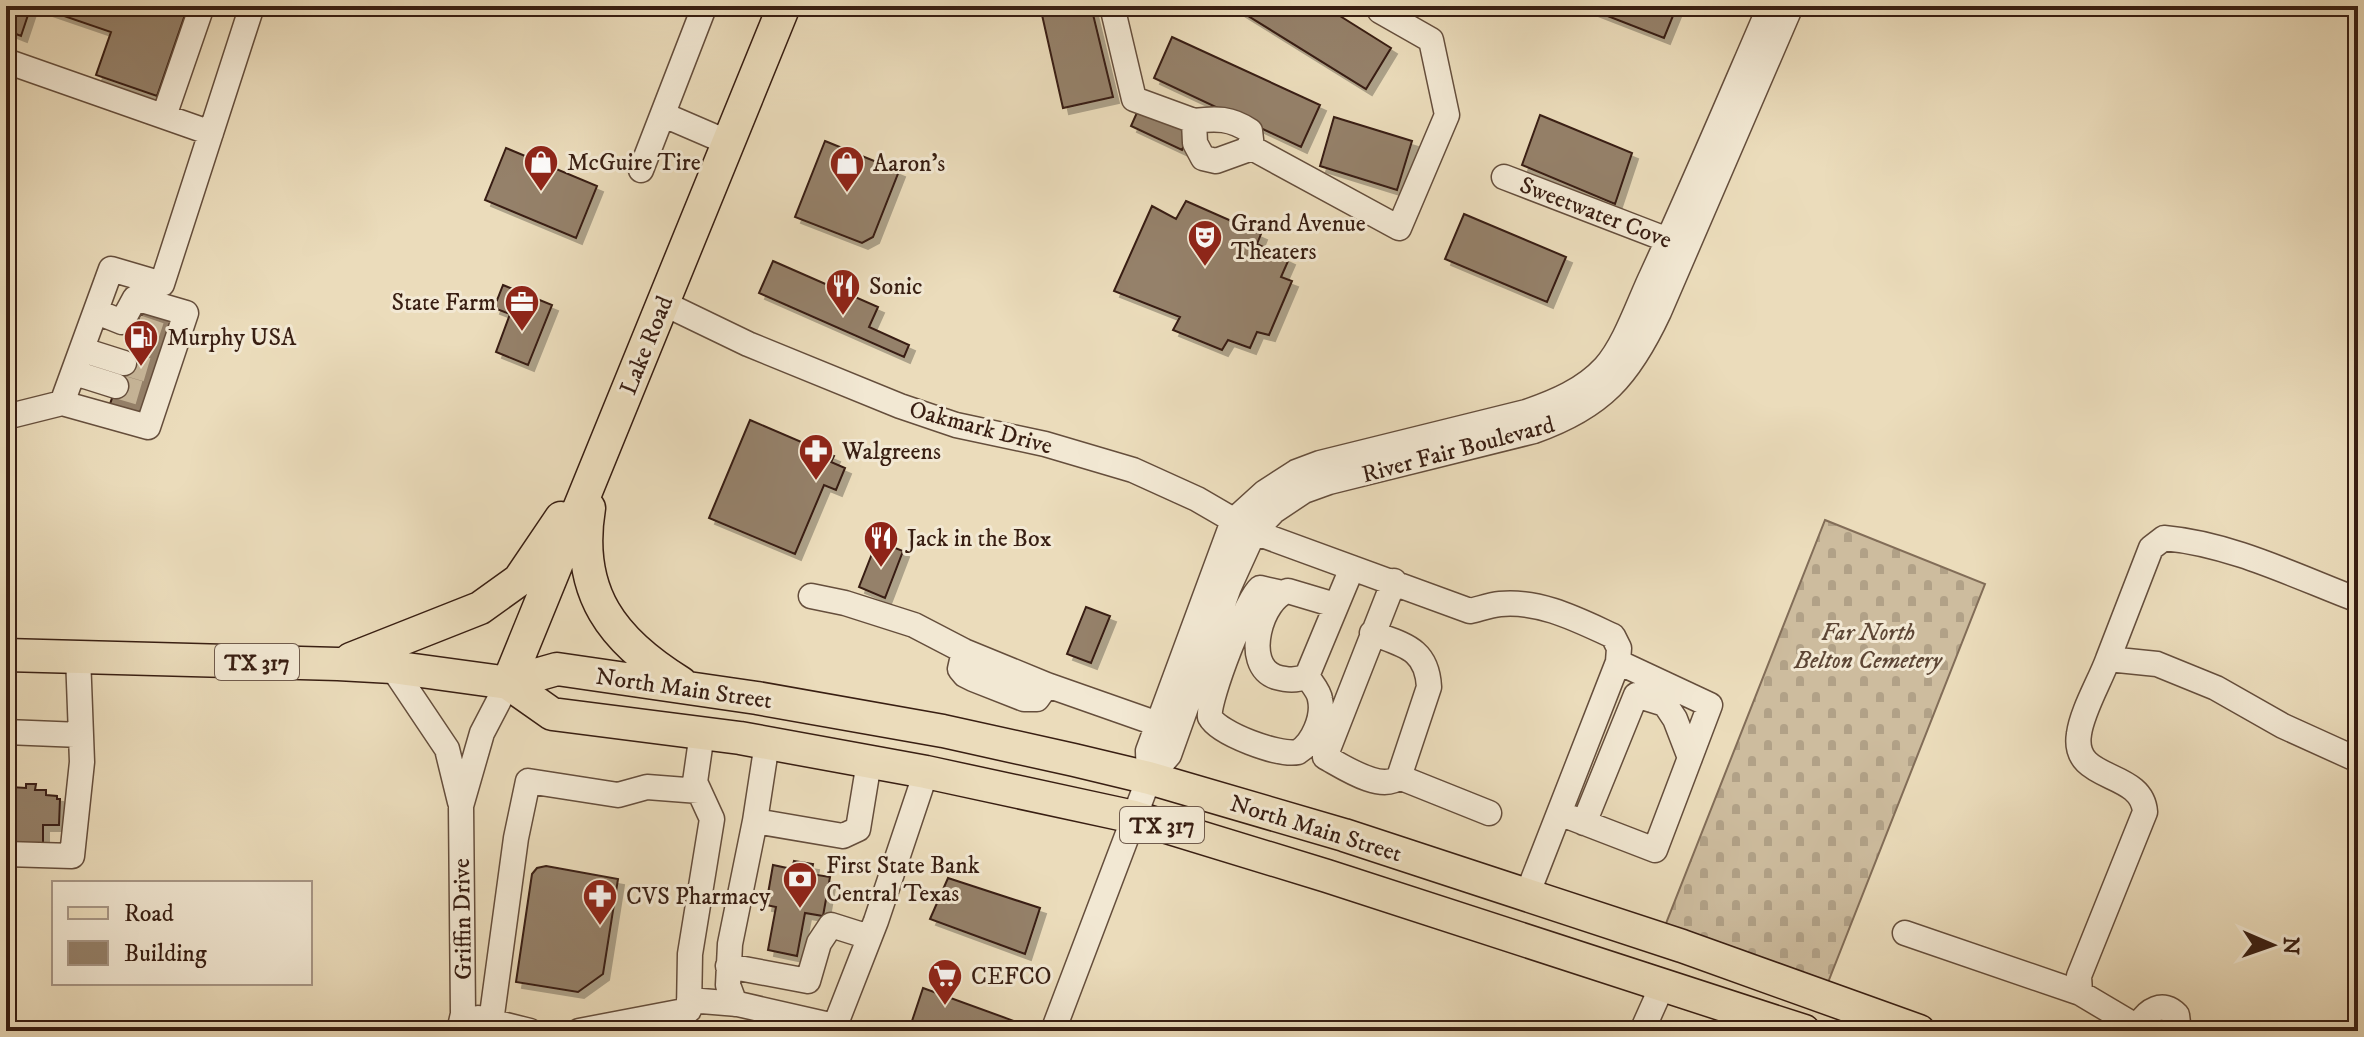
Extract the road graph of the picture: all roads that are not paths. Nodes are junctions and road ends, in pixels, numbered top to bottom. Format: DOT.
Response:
graph roads {
  1 [pos="202,6"];
  2 [pos="252,6"];
  3 [pos="784,6"];
  4 [pos="1112,6"];
  5 [pos="1770,6"];
  6 [pos="1791,6"];
  7 [pos="1379,8"];
  8 [pos="703,10"];
  9 [pos="6,61"];
  10 [pos="664,115"];
  11 [pos="164,116"];
  12 [pos="1194,121"];
  13 [pos="211,133"];
  14 [pos="729,143"];
  15 [pos="1252,148"];
  16 [pos="641,170"];
  17 [pos="1504,177"];
  18 [pos="1677,244"];
  19 [pos="663,303"];
  20 [pos="97,312"];
  21 [pos="83,350"];
  22 [pos="75,373"];
  23 [pos="62,403"];
  24 [pos="6,417"];
  25 [pos="595,470"];
  26 [pos="1244,526"];
  27 [pos="1352,568"];
  28 [pos="1394,581"];
  29 [pos="1282,593"];
  30 [pos="811,596"];
  31 [pos="2358,600"];
  32 [pos="1335,605"];
  33 [pos="1372,633"];
  34 [pos="6,655"];
  35 [pos="78,656"];
  36 [pos="2108,659"];
  37 [pos="1618,662"];
  38 [pos="338,664"];
  39 [pos="392,667"];
  40 [pos="1307,676"];
  41 [pos="508,683"];
  42 [pos="689,688"];
  43 [pos="1158,724"];
  44 [pos="6,732"];
  45 [pos="702,733"];
  46 [pos="81,735"];
  47 [pos="767,743"];
  48 [pos="1690,758"];
  49 [pos="2358,760"];
  50 [pos="869,762"];
  51 [pos="926,772"];
  52 [pos="1399,777"];
  53 [pos="1149,778"];
  54 [pos="699,791"];
  55 [pos="461,806"];
  56 [pos="1489,813"];
  57 [pos="1559,813"];
  58 [pos="1134,817"];
  59 [pos="755,821"];
  60 [pos="1584,823"];
  61 [pos="6,854"];
  62 [pos="1527,895"];
  63 [pos="1905,933"];
  64 [pos="869,937"];
  65 [pos="728,966"];
  66 [pos="1663,984"];
  67 [pos="2080,993"];
  68 [pos="689,1000"];
  69 [pos="735,1004"];
  70 [pos="491,1022"];
  71 [pos="461,1023"];
  72 [pos="1765,1025"];
  73 [pos="834,1029"];
  74 [pos="2144,1029"];
  75 [pos="530,1031"];
  76 [pos="579,1031"];
  77 [pos="1053,1031"];
  78 [pos="1642,1031"];
  79 [pos="1804,1031"];
  80 [pos="1919,1031"];
  81 [pos="2179,1031"];
  1 -- 11 [label="street"];
  2 -- 13 [label="street"];
  3 -- 14 [label="main road, Lake Road"];
  4 -- 12 [label="street"];
  5 -- 18 [label="street, River Fair Boulevard"];
  6 -- 18 [label="street, River Fair Boulevard"];
  7 -- 15 [label="street"];
  8 -- 10 [label="street"];
  9 -- 11 [label="street"];
  10 -- 14 [label="street"];
  10 -- 16 [label="street"];
  11 -- 13 [label="street"];
  12 -- 15 [label="street"];
  12 -- 15 [label="street"];
  13 -- 20 [label="street"];
  14 -- 19 [label="main road, Lake Road"];
  17 -- 18 [label="street, Sweetwater Cove"];
  18 -- 26 [label="street, River Fair Boulevard"];
  19 -- 25 [label="main road, Lake Road"];
  19 -- 26 [label="street, Oakmark Drive"];
  20 -- 21 [label="street"];
  20 -- 23 [label="street"];
  21 -- 22 [label="street"];
  21 -- 22 [label="street"];
  22 -- 23 [label="street"];
  23 -- 24 [label="street"];
  25 -- 38 [label="main road"];
  25 -- 41 [label="main road, Lake Road"];
  25 -- 42 [label="main road"];
  26 -- 27 [label="street, Oakmark Drive"];
  26 -- 43 [label="street, River Fair Boulevard"];
  26 -- 53 [label="street, River Fair Boulevard"];
  27 -- 28 [label="street, Oakmark Drive"];
  27 -- 32 [label="street"];
  28 -- 33 [label="street"];
  28 -- 37 [label="street, Oakmark Drive"];
  29 -- 32 [label="street"];
  29 -- 40 [label="street"];
  29 -- 40 [label="street"];
  30 -- 43 [label="street"];
  31 -- 36 [label="street"];
  32 -- 40 [label="street"];
  33 -- 52 [label="street"];
  33 -- 52 [label="street"];
  34 -- 35 [label="main road, North Main Street / TX 317"];
  35 -- 38 [label="main road, North Main Street / TX 317"];
  35 -- 46 [label="street"];
  36 -- 49 [label="street"];
  36 -- 67 [label="street"];
  37 -- 48 [label="street"];
  37 -- 57 [label="street"];
  38 -- 39 [label="main road, North Main Street / TX 317"];
  39 -- 41 [label="main road, North Main Street / TX 317"];
  39 -- 55 [label="street, Griffin Drive"];
  41 -- 42 [label="main road, North Main Street / TX 317"];
  41 -- 45 [label="main road, North Main Street / TX 317"];
  41 -- 55 [label="street, Griffin Drive"];
  42 -- 53 [label="main road, North Main Street / TX 317"];
  43 -- 53 [label="street, River Fair Boulevard"];
  44 -- 46 [label="street"];
  45 -- 47 [label="main road, North Main Street / TX 317"];
  45 -- 54 [label="street"];
  46 -- 61 [label="street"];
  47 -- 50 [label="main road, North Main Street / TX 317"];
  47 -- 59 [label="street"];
  48 -- 60 [label="street"];
  48 -- 60 [label="street"];
  50 -- 51 [label="main road, North Main Street / TX 317"];
  50 -- 59 [label="street"];
  51 -- 58 [label="main road, North Main Street / TX 317"];
  51 -- 64 [label="street"];
  52 -- 56 [label="street"];
  53 -- 58 [label="street, River Fair Boulevard"];
  53 -- 62 [label="main road, North Main Street / TX 317"];
  54 -- 68 [label="street"];
  54 -- 70 [label="street"];
  55 -- 71 [label="street, Griffin Drive"];
  57 -- 60 [label="street"];
  57 -- 62 [label="street"];
  58 -- 66 [label="main road, North Main Street / TX 317"];
  58 -- 77 [label="street, River Fair Boulevard"];
  59 -- 65 [label="street"];
  62 -- 80 [label="main road, North Main Street / TX 317"];
  63 -- 67 [label="street"];
  64 -- 65 [label="street"];
  64 -- 73 [label="street"];
  65 -- 69 [label="street"];
  66 -- 72 [label="main road, North Main Street / TX 317"];
  66 -- 78 [label="street"];
  67 -- 74 [label="street"];
  68 -- 69 [label="street"];
  68 -- 76 [label="street"];
  69 -- 73 [label="street"];
  70 -- 71 [label="street"];
  70 -- 75 [label="street"];
  72 -- 79 [label="main road, North Main Street / TX 317"];
  74 -- 81 [label="street"];
}
